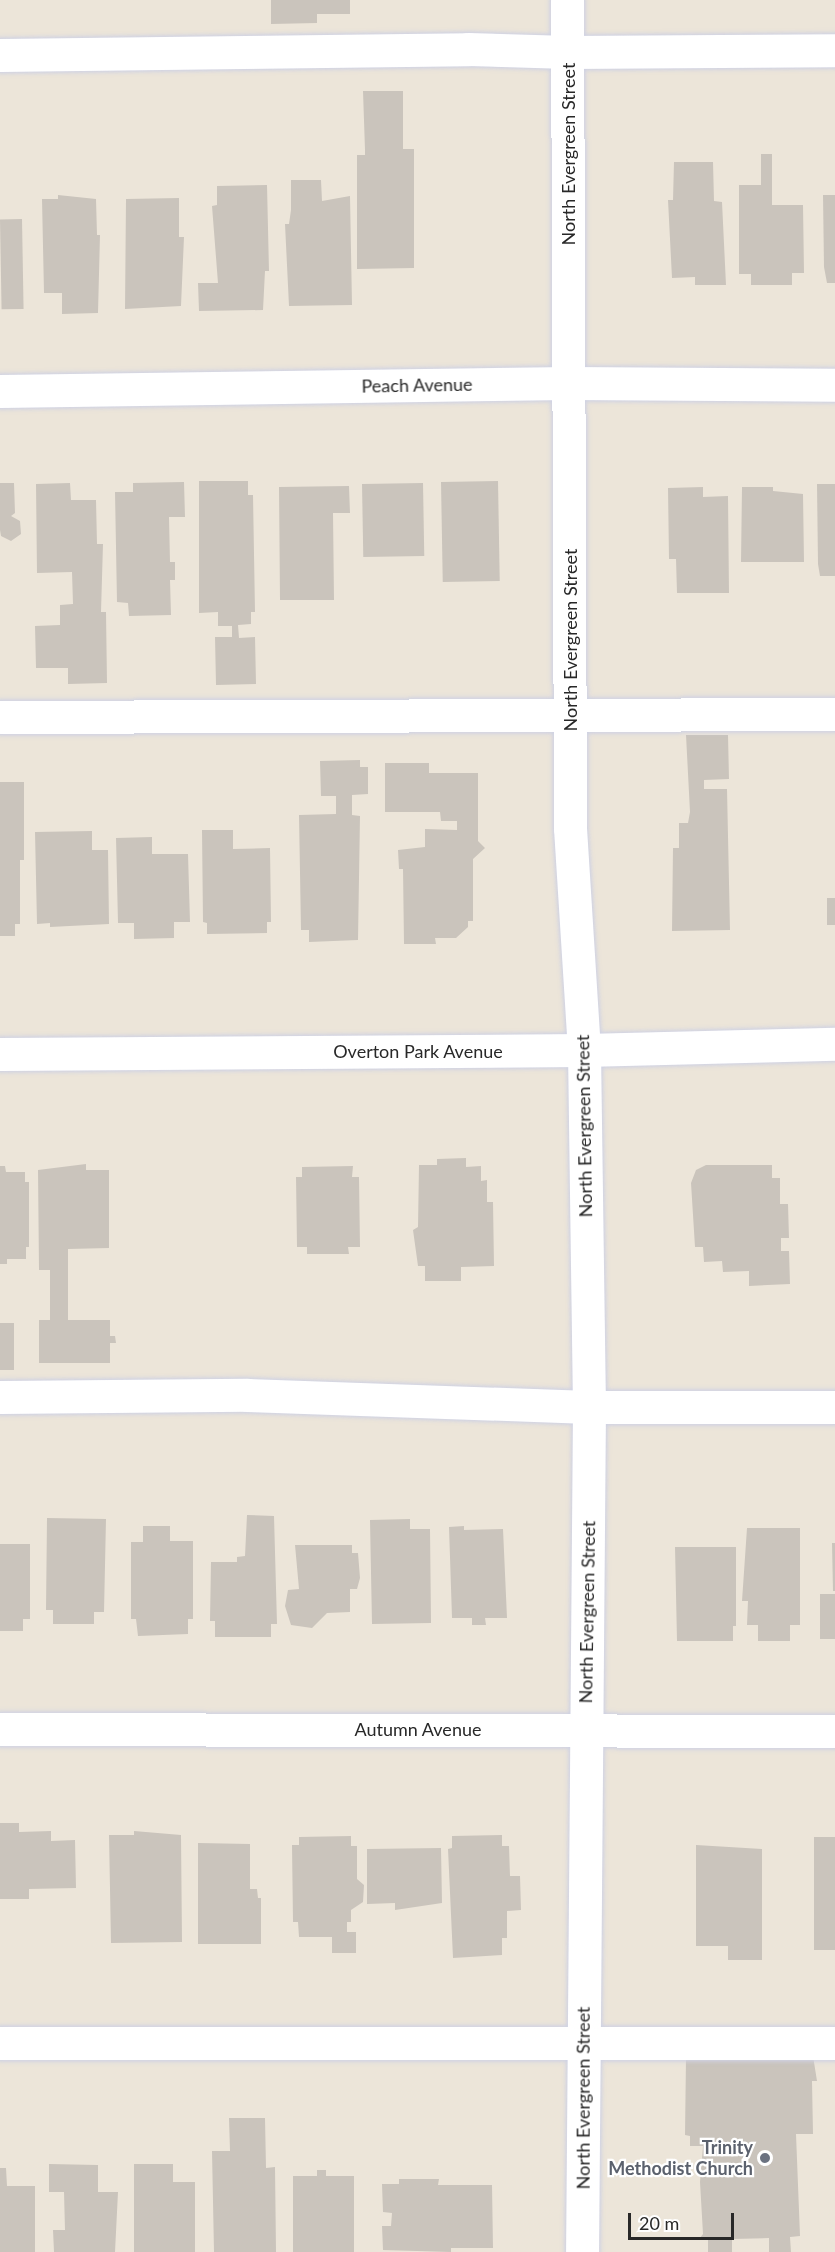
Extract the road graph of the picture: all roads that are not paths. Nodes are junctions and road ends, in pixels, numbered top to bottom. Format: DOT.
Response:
graph roads {
  1 [pos="567,0"];
  2 [pos="835,50"];
  3 [pos="568,52"];
  4 [pos="0,55"];
  5 [pos="569,383"];
  6 [pos="835,385"];
  7 [pos="0,392"];
  8 [pos="570,713"];
  9 [pos="835,714"];
  10 [pos="0,717"];
  11 [pos="835,1044"];
  12 [pos="584,1050"];
  13 [pos="0,1054"];
  14 [pos="0,1397"];
  15 [pos="589,1407"];
  16 [pos="835,1407"];
  17 [pos="0,1729"];
  18 [pos="585,1729"];
  19 [pos="835,1731"];
  20 [pos="583,2042"];
  21 [pos="0,2043"];
  22 [pos="835,2043"];
  23 [pos="582,2252"];
  1 -- 3 [label="street, North Evergreen Street"];
  2 -- 3 [label="street"];
  3 -- 4 [label="street"];
  3 -- 5 [label="street, North Evergreen Street"];
  5 -- 6 [label="street, Peach Avenue"];
  5 -- 7 [label="street, Peach Avenue"];
  5 -- 8 [label="street, North Evergreen Street"];
  8 -- 9 [label="street"];
  8 -- 10 [label="street"];
  8 -- 12 [label="street, North Evergreen Street"];
  11 -- 12 [label="street, Overton Park Avenue"];
  12 -- 13 [label="street, Overton Park Avenue"];
  12 -- 15 [label="street, North Evergreen Street"];
  14 -- 15 [label="street"];
  15 -- 16 [label="street"];
  15 -- 18 [label="street, North Evergreen Street"];
  17 -- 18 [label="street, Autumn Avenue"];
  18 -- 19 [label="street, Autumn Avenue"];
  18 -- 20 [label="street, North Evergreen Street"];
  20 -- 21 [label="street"];
  20 -- 22 [label="street"];
  20 -- 23 [label="street, North Evergreen Street"];
}
